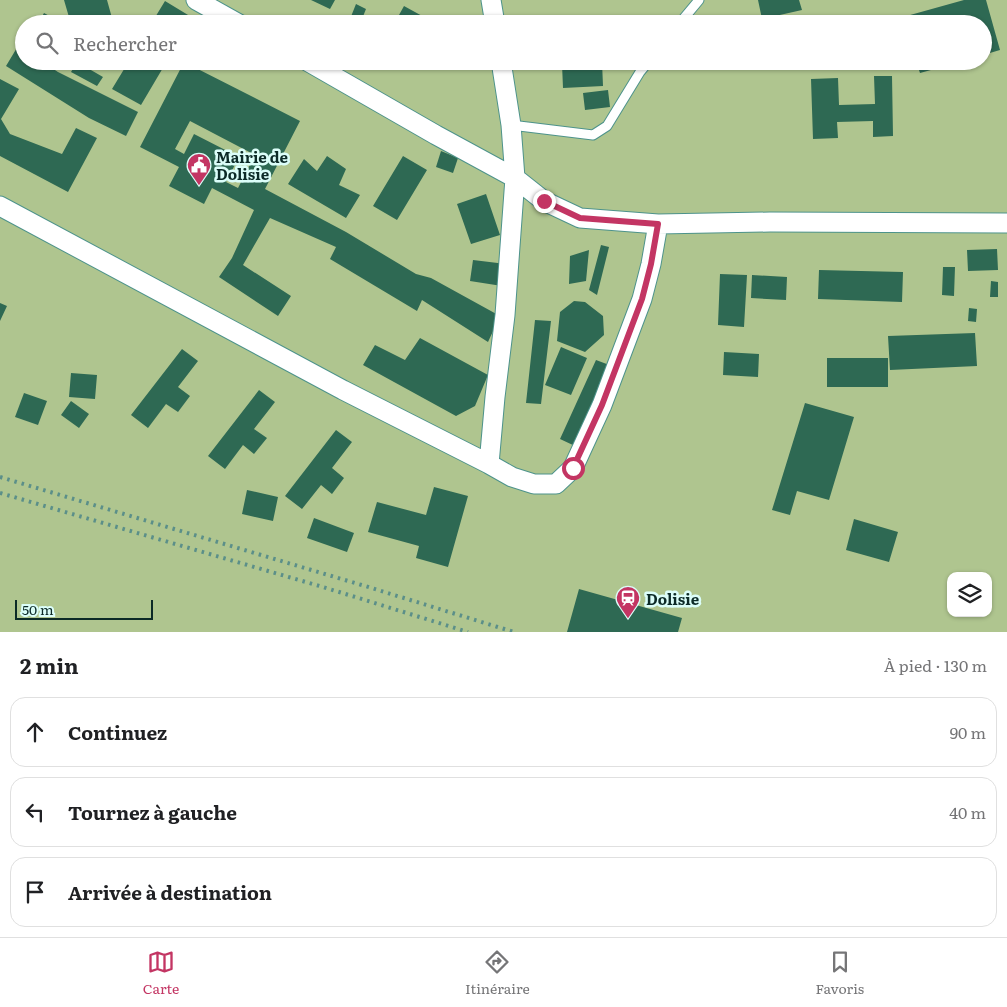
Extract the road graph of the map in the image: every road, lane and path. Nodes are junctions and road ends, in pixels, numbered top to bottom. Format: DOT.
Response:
graph roads {
  1 [pos="196,0"];
  2 [pos="491,0"];
  3 [pos="699,0"];
  4 [pos="223,15"];
  5 [pos="494,15"];
  6 [pos="686,15"];
  7 [pos="323,70"];
  8 [pos="502,70"];
  9 [pos="642,70"];
  10 [pos="511,125"];
  11 [pos="515,178"];
  12 [pos="0,206"];
  13 [pos="1007,223"];
  14 [pos="658,224"];
  15 [pos="489,464"];
  1 -- 4 [label="street"];
  2 -- 5 [label="street"];
  3 -- 6 [label="lane"];
  7 -- 11 [label="street"];
  8 -- 10 [label="street"];
  9 -- 10 [label="lane"];
  10 -- 11 [label="street"];
  11 -- 14 [label="street"];
  11 -- 15 [label="street"];
  12 -- 15 [label="street"];
  13 -- 14 [label="street"];
  14 -- 15 [label="street"];
}
